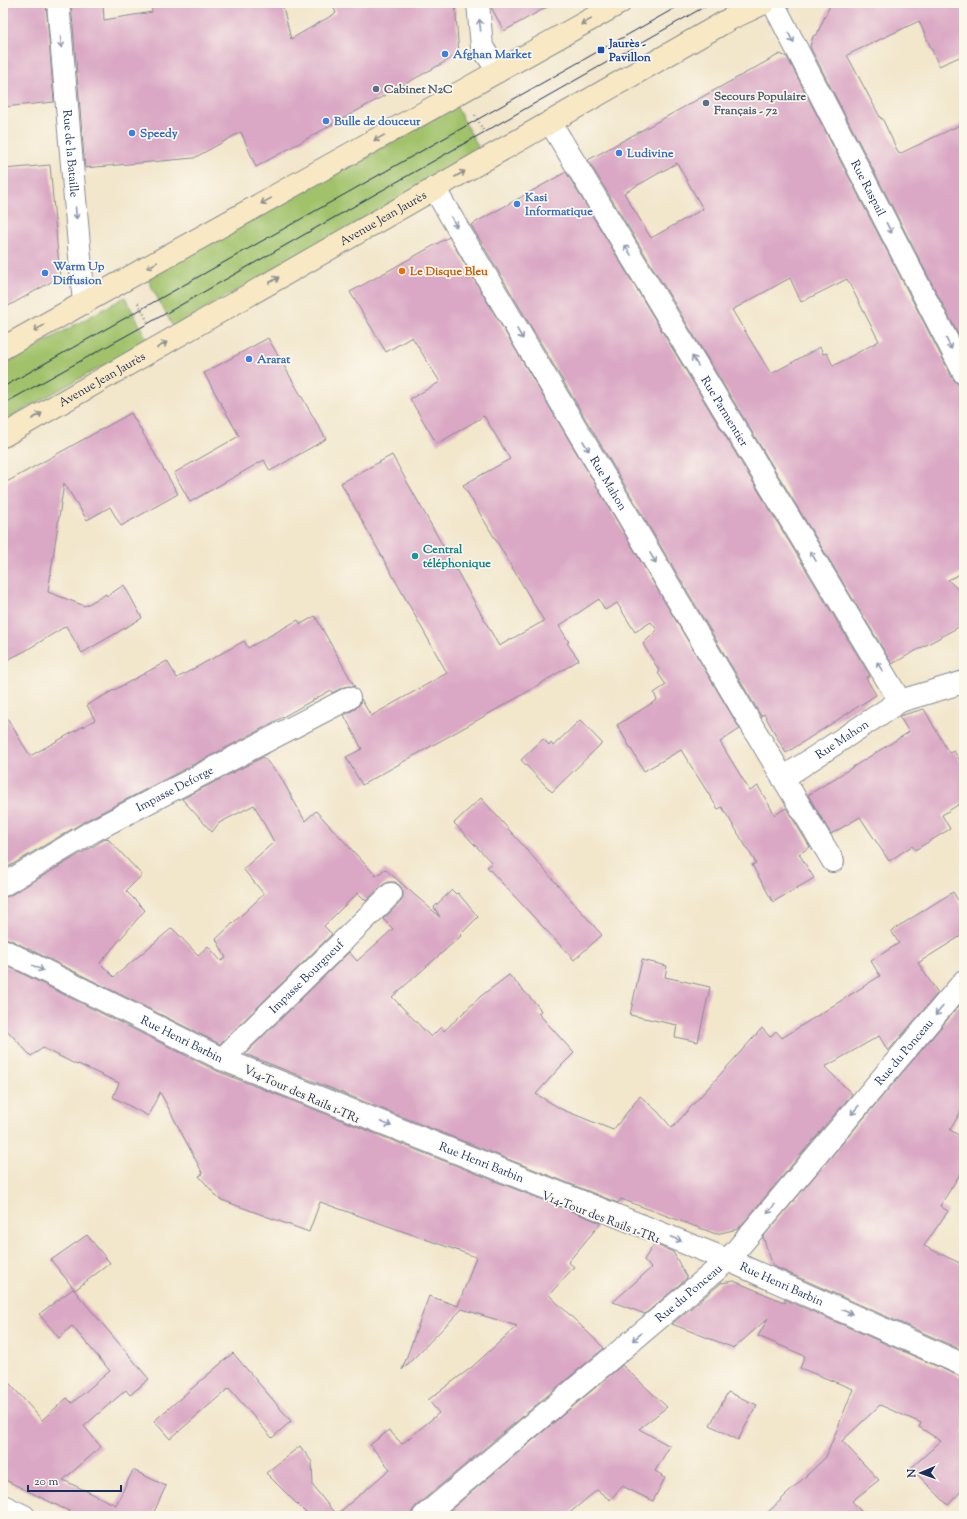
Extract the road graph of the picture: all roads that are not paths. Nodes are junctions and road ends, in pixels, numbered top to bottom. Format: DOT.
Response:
graph roads {
  1 [pos="58,3"];
  2 [pos="478,3"];
  3 [pos="620,3"];
  4 [pos="764,3"];
  5 [pos="773,3"];
  6 [pos="498,71"];
  7 [pos="550,122"];
  8 [pos="434,188"];
  9 [pos="84,303"];
  10 [pos="3,348"];
  11 [pos="964,373"];
  12 [pos="3,436"];
  13 [pos="964,682"];
  14 [pos="349,698"];
  15 [pos="900,701"];
  16 [pos="783,778"];
  17 [pos="833,861"];
  18 [pos="3,885"];
  19 [pos="391,894"];
  20 [pos="3,950"];
  21 [pos="964,981"];
  22 [pos="222,1059"];
  23 [pos="728,1260"];
  24 [pos="964,1365"];
  25 [pos="3,1506"];
  26 [pos="24,1516"];
  27 [pos="424,1516"];
  1 -- 9 [label="street, Rue de la Bataille, one-way"];
  6 -- 2 [label="street, one-way"];
  3 -- 6 [label="main road, one-way"];
  4 -- 7 [label="main road, Avenue Jean Jaurès"];
  5 -- 11 [label="street, Rue Raspail, one-way"];
  6 -- 9 [label="main road, one-way"];
  8 -- 7 [label="main road, Avenue Jean Jaurès, one-way"];
  15 -- 7 [label="street, Rue Parmentier, one-way"];
  12 -- 8 [label="main road, Avenue Jean Jaurès, one-way"];
  8 -- 16 [label="street, Rue Mahon, one-way"];
  9 -- 10 [label="main road, one-way"];
  13 -- 15 [label="street, Rue Mahon"];
  14 -- 18 [label="street, Impasse Deforge"];
  15 -- 16 [label="street, Rue Mahon"];
  16 -- 17 [label="street, Rue Mahon"];
  19 -- 22 [label="street, Impasse Bourgneuf"];
  20 -- 22 [label="street, Rue Henri Barbin, one-way"];
  21 -- 23 [label="street, Rue du Ponceau, one-way"];
  22 -- 23 [label="street, Rue Henri Barbin, one-way"];
  23 -- 24 [label="street, Rue Henri Barbin, one-way"];
  23 -- 27 [label="street, Rue du Ponceau, one-way"];
  25 -- 26 [label="street"];
}
